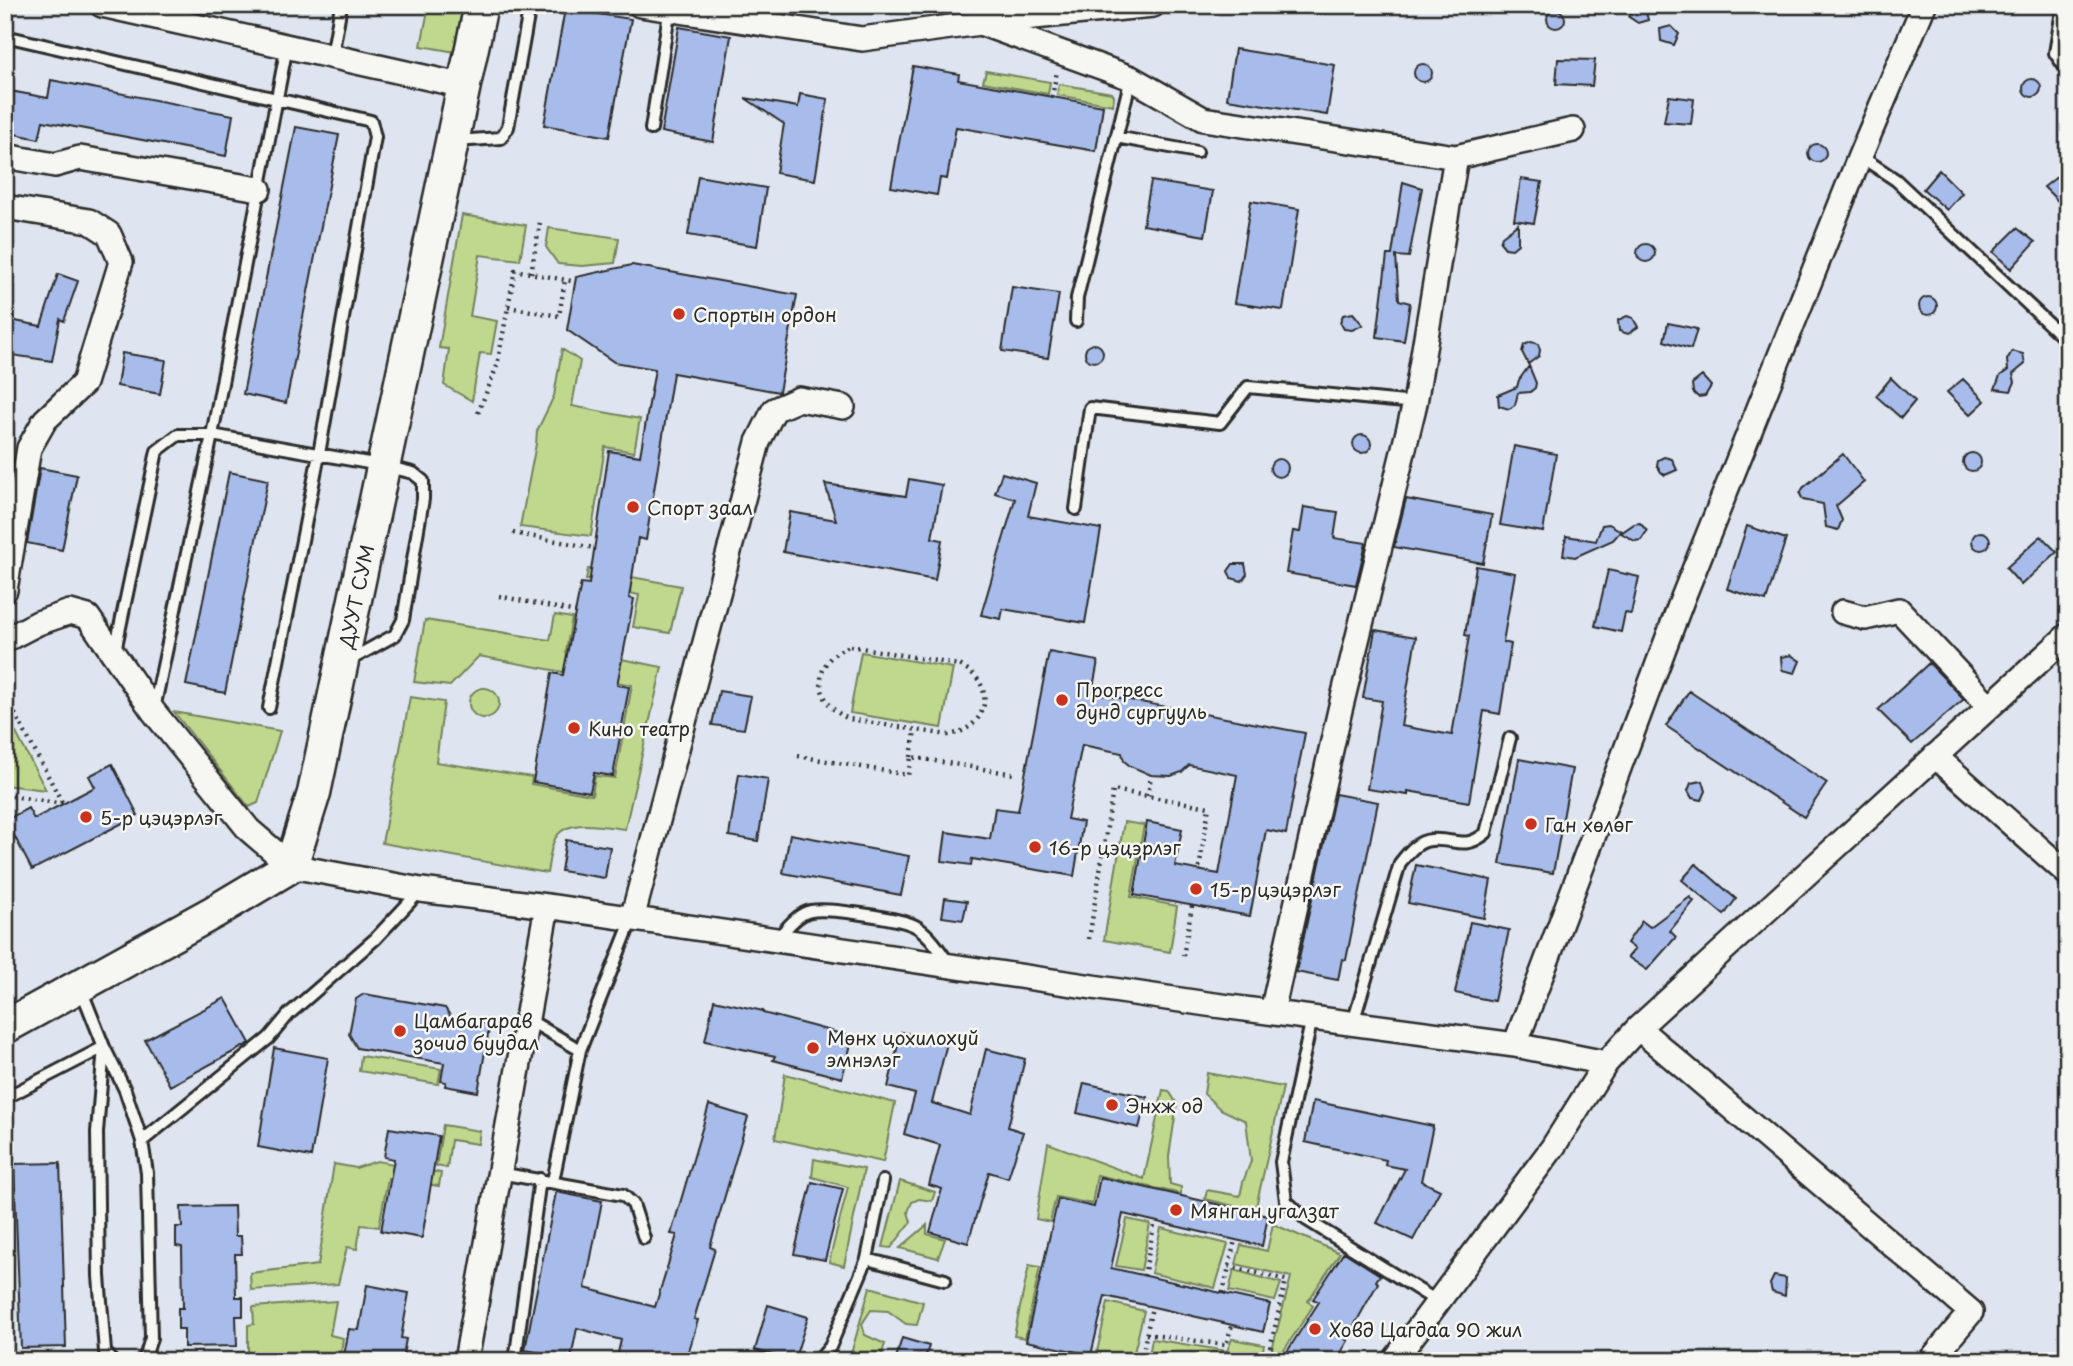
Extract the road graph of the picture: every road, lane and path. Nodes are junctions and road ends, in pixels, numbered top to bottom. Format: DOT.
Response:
graph roads {
  1 [pos="102,5"];
  2 [pos="341,5"];
  3 [pos="481,5"];
  4 [pos="530,5"];
  5 [pos="640,5"];
  6 [pos="1153,5"];
  7 [pos="1924,5"];
  8 [pos="2063,5"];
  9 [pos="670,8"];
  10 [pos="980,23"];
  11 [pos="5,36"];
  12 [pos="287,46"];
  13 [pos="332,56"];
  14 [pos="2068,72"];
  15 [pos="1131,78"];
  16 [pos="464,86"];
  17 [pos="277,99"];
  18 [pos="651,129"];
  19 [pos="1573,130"];
  20 [pos="1116,137"];
  21 [pos="453,141"];
  22 [pos="1197,152"];
  23 [pos="5,156"];
  24 [pos="1860,156"];
  25 [pos="1456,157"];
  26 [pos="259,189"];
  27 [pos="5,207"];
  28 [pos="540,222"];
  29 [pos="531,273"];
  30 [pos="565,279"];
  31 [pos="576,282"];
  32 [pos="508,307"];
  33 [pos="1076,321"];
  34 [pos="2068,342"];
  35 [pos="1415,403"];
  36 [pos="843,407"];
  37 [pos="478,413"];
  38 [pos="212,435"];
  39 [pos="319,454"];
  40 [pos="385,466"];
  41 [pos="1076,509"];
  42 [pos="513,533"];
  43 [pos="594,548"];
  44 [pos="5,590"];
  45 [pos="499,596"];
  46 [pos="576,612"];
  47 [pos="1843,612"];
  48 [pos="2068,635"];
  49 [pos="5,640"];
  50 [pos="114,653"];
  51 [pos="342,664"];
  52 [pos="5,695"];
  53 [pos="1989,706"];
  54 [pos="269,708"];
  55 [pos="153,711"];
  56 [pos="915,730"];
  57 [pos="1510,738"];
  58 [pos="798,756"];
  59 [pos="1935,756"];
  60 [pos="911,757"];
  61 [pos="1014,774"];
  62 [pos="1151,775"];
  63 [pos="5,795"];
  64 [pos="1148,796"];
  65 [pos="292,866"];
  66 [pos="1199,870"];
  67 [pos="2068,874"];
  68 [pos="421,890"];
  69 [pos="547,906"];
  70 [pos="1192,906"];
  71 [pos="632,919"];
  72 [pos="1089,939"];
  73 [pos="776,940"];
  74 [pos="1183,956"];
  75 [pos="951,966"];
  76 [pos="80,986"];
  77 [pos="1272,1013"];
  78 [pos="1312,1018"];
  79 [pos="527,1019"];
  80 [pos="1353,1023"];
  81 [pos="5,1027"];
  82 [pos="1638,1028"];
  83 [pos="1515,1045"];
  84 [pos="104,1047"];
  85 [pos="580,1050"];
  86 [pos="1606,1063"];
  87 [pos="5,1098"];
  88 [pos="142,1141"];
  89 [pos="499,1173"];
  90 [pos="540,1179"];
  91 [pos="553,1181"];
  92 [pos="883,1181"];
  93 [pos="1156,1221"];
  94 [pos="644,1238"];
  95 [pos="1235,1240"];
  96 [pos="867,1259"];
  97 [pos="1229,1266"];
  98 [pos="1144,1276"];
  99 [pos="945,1280"];
  100 [pos="1223,1293"];
  101 [pos="1438,1302"];
  102 [pos="1152,1307"];
  103 [pos="1232,1325"];
  104 [pos="1146,1334"];
  105 [pos="113,1361"];
  106 [pos="140,1361"];
  107 [pos="466,1361"];
  108 [pos="515,1361"];
  109 [pos="818,1361"];
  110 [pos="1141,1361"];
  111 [pos="1267,1361"];
  112 [pos="1394,1361"];
  113 [pos="1930,1361"];
  1 -- 12 [label="street"];
  2 -- 13 [label="lane"];
  3 -- 16 [label="main road, ДУУТ СУМ"];
  4 -- 21 [label="lane"];
  5 -- 9 [label="street"];
  6 -- 10 [label="street"];
  7 -- 24 [label="street"];
  8 -- 14 [label="lane"];
  9 -- 10 [label="street"];
  9 -- 18 [label="lane"];
  10 -- 15 [label="street"];
  11 -- 17 [label="lane"];
  12 -- 13 [label="street"];
  12 -- 17 [label="lane"];
  13 -- 16 [label="street"];
  15 -- 20 [label="lane"];
  15 -- 25 [label="street"];
  16 -- 21 [label="main road, ДУУТ СУМ"];
  17 -- 26 [label="lane"];
  17 -- 39 [label="lane"];
  19 -- 25 [label="street"];
  20 -- 22 [label="lane"];
  20 -- 33 [label="lane"];
  21 -- 40 [label="main road, ДУУТ СУМ"];
  23 -- 26 [label="street"];
  24 -- 34 [label="lane"];
  24 -- 83 [label="street"];
  25 -- 35 [label="street"];
  26 -- 38 [label="lane"];
  27 -- 44 [label="street"];
  28 -- 29 [label="path"];
  29 -- 30 [label="path"];
  29 -- 32 [label="path"];
  30 -- 31 [label="path"];
  30 -- 32 [label="path"];
  32 -- 37 [label="path"];
  35 -- 41 [label="lane"];
  35 -- 77 [label="street"];
  36 -- 71 [label="street"];
  38 -- 39 [label="lane"];
  38 -- 50 [label="lane"];
  38 -- 55 [label="lane"];
  39 -- 40 [label="lane"];
  39 -- 54 [label="lane"];
  40 -- 51 [label="main road, ДУУТ СУМ"];
  40 -- 51 [label="lane"];
  42 -- 43 [label="path"];
  45 -- 46 [label="path"];
  47 -- 53 [label="street"];
  48 -- 53 [label="street"];
  49 -- 50 [label="street"];
  50 -- 55 [label="street"];
  51 -- 65 [label="main road, ДУУТ СУМ"];
  52 -- 63 [label="path"];
  53 -- 59 [label="street"];
  55 -- 65 [label="street"];
  56 -- 56 [label="path"];
  56 -- 60 [label="path"];
  57 -- 80 [label="lane"];
  58 -- 60 [label="path"];
  59 -- 67 [label="street"];
  59 -- 82 [label="street"];
  60 -- 61 [label="path"];
  62 -- 64 [label="path"];
  64 -- 66 [label="path"];
  64 -- 72 [label="path"];
  65 -- 68 [label="street"];
  65 -- 76 [label="main road"];
  68 -- 69 [label="street"];
  68 -- 88 [label="lane"];
  69 -- 71 [label="street"];
  69 -- 79 [label="street"];
  70 -- 74 [label="path"];
  71 -- 73 [label="street"];
  71 -- 85 [label="lane"];
  73 -- 75 [label="street"];
  73 -- 75 [label="lane"];
  75 -- 77 [label="street"];
  76 -- 81 [label="main road"];
  76 -- 84 [label="lane"];
  77 -- 78 [label="street"];
  78 -- 80 [label="street"];
  78 -- 101 [label="lane"];
  79 -- 85 [label="lane"];
  79 -- 89 [label="street"];
  80 -- 83 [label="street"];
  82 -- 86 [label="street"];
  82 -- 113 [label="street"];
  83 -- 86 [label="street"];
  84 -- 87 [label="lane"];
  84 -- 88 [label="lane"];
  84 -- 105 [label="lane"];
  85 -- 91 [label="lane"];
  86 -- 101 [label="street"];
  88 -- 106 [label="lane"];
  89 -- 90 [label="lane"];
  89 -- 107 [label="street"];
  90 -- 91 [label="lane"];
  90 -- 108 [label="lane"];
  91 -- 94 [label="lane"];
  92 -- 96 [label="lane"];
  93 -- 98 [label="path"];
  95 -- 97 [label="path"];
  96 -- 99 [label="lane"];
  96 -- 109 [label="lane"];
  97 -- 100 [label="path"];
  97 -- 111 [label="path"];
  101 -- 112 [label="street"];
  102 -- 104 [label="path"];
  103 -- 104 [label="path"];
  104 -- 110 [label="path"];
}
